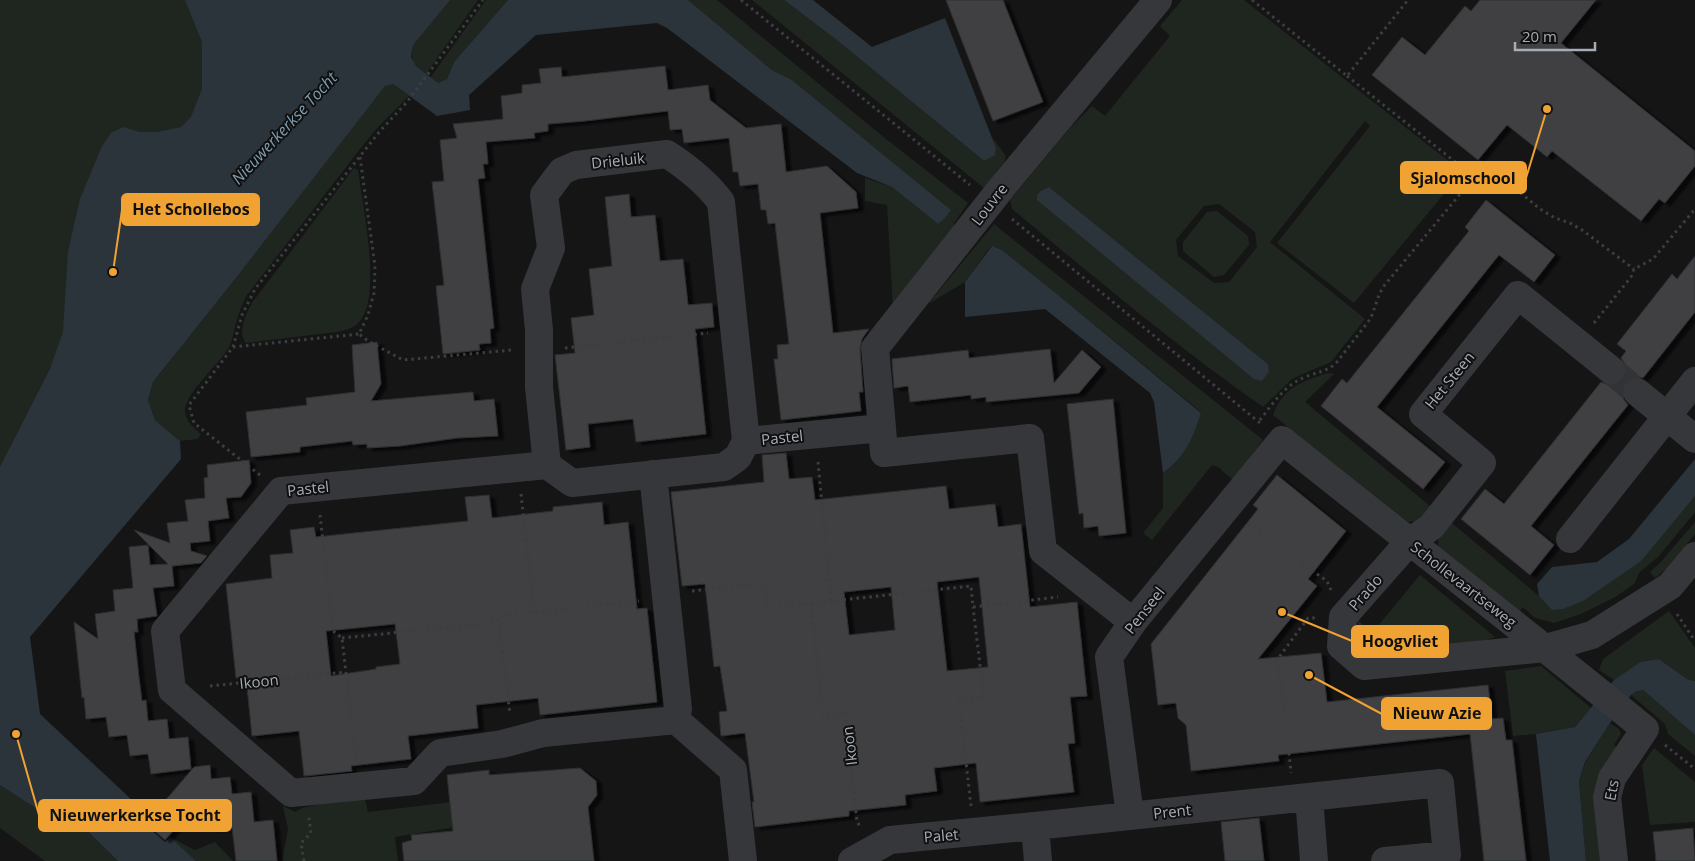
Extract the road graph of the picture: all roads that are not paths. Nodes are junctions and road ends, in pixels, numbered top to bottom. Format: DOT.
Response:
graph roads {
  1 [pos="1158,0"];
  2 [pos="1611,370"];
  3 [pos="1695,381"];
  4 [pos="1637,392"];
  5 [pos="1667,417"];
  6 [pos="882,428"];
  7 [pos="1695,439"];
  8 [pos="1282,440"];
  9 [pos="746,441"];
  10 [pos="547,465"];
  11 [pos="653,474"];
  12 [pos="1570,539"];
  13 [pos="1409,542"];
  14 [pos="1695,556"];
  15 [pos="1133,622"];
  16 [pos="1546,648"];
  17 [pos="676,720"];
  18 [pos="1636,722"];
  19 [pos="1309,797"];
  20 [pos="1130,816"];
  21 [pos="1035,826"];
  22 [pos="862,855"];
  23 [pos="743,861"];
  24 [pos="1038,861"];
  25 [pos="1314,861"];
  26 [pos="1385,861"];
  27 [pos="1614,861"];
  1 -- 6 [label="street, Louvre"];
  2 -- 13 [label="street, Het Steen"];
  3 -- 5 [label="street"];
  4 -- 5 [label="street"];
  5 -- 7 [label="street"];
  5 -- 12 [label="street"];
  6 -- 9 [label="street, Pastel"];
  6 -- 15 [label="street"];
  8 -- 13 [label="street, Schollevaartseweg"];
  8 -- 15 [label="street, Penseel"];
  9 -- 10 [label="street, Drieluik"];
  9 -- 11 [label="street, Pastel"];
  10 -- 11 [label="street, Pastel"];
  10 -- 17 [label="street, Pastel"];
  11 -- 17 [label="street"];
  13 -- 16 [label="street, Schollevaartseweg"];
  13 -- 16 [label="street, Prado"];
  14 -- 16 [label="street"];
  15 -- 20 [label="street, Penseel"];
  16 -- 18 [label="street, Schollevaartseweg"];
  17 -- 23 [label="street"];
  18 -- 27 [label="street, Ets"];
  19 -- 20 [label="street, Prent"];
  19 -- 25 [label="street"];
  19 -- 26 [label="street, Prent"];
  20 -- 21 [label="street, Prent"];
  21 -- 22 [label="street, Palet"];
  21 -- 24 [label="street"];
}
